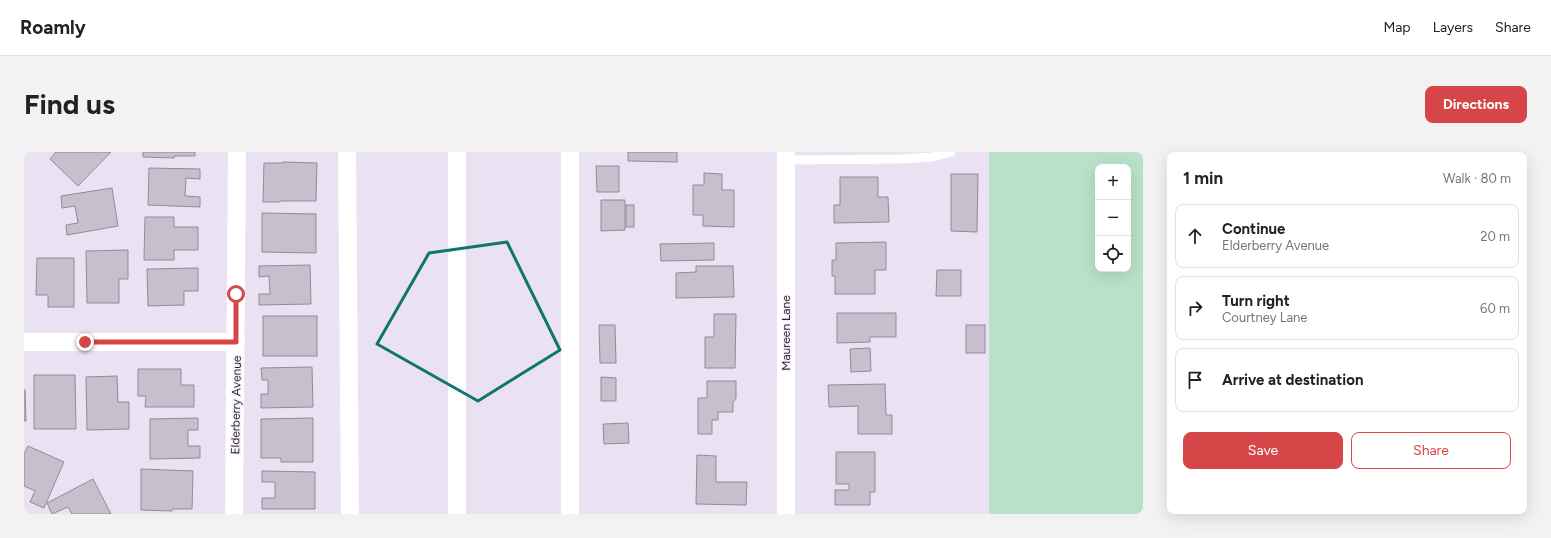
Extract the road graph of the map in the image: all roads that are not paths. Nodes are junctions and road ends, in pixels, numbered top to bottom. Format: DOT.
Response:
graph roads {
  1 [pos="237,152"];
  2 [pos="347,152"];
  3 [pos="458,152"];
  4 [pos="570,152"];
  5 [pos="951,152"];
  6 [pos="786,156"];
  7 [pos="24,342"];
  8 [pos="236,342"];
  9 [pos="234,514"];
  10 [pos="350,514"];
  11 [pos="457,514"];
  12 [pos="570,514"];
  13 [pos="786,514"];
  1 -- 8 [label="street, Elderberry Avenue"];
  2 -- 10 [label="street"];
  3 -- 11 [label="street"];
  4 -- 12 [label="street"];
  5 -- 6 [label="lane"];
  6 -- 13 [label="street, Maureen Lane"];
  7 -- 8 [label="street"];
  8 -- 9 [label="street, Elderberry Avenue"];
}
